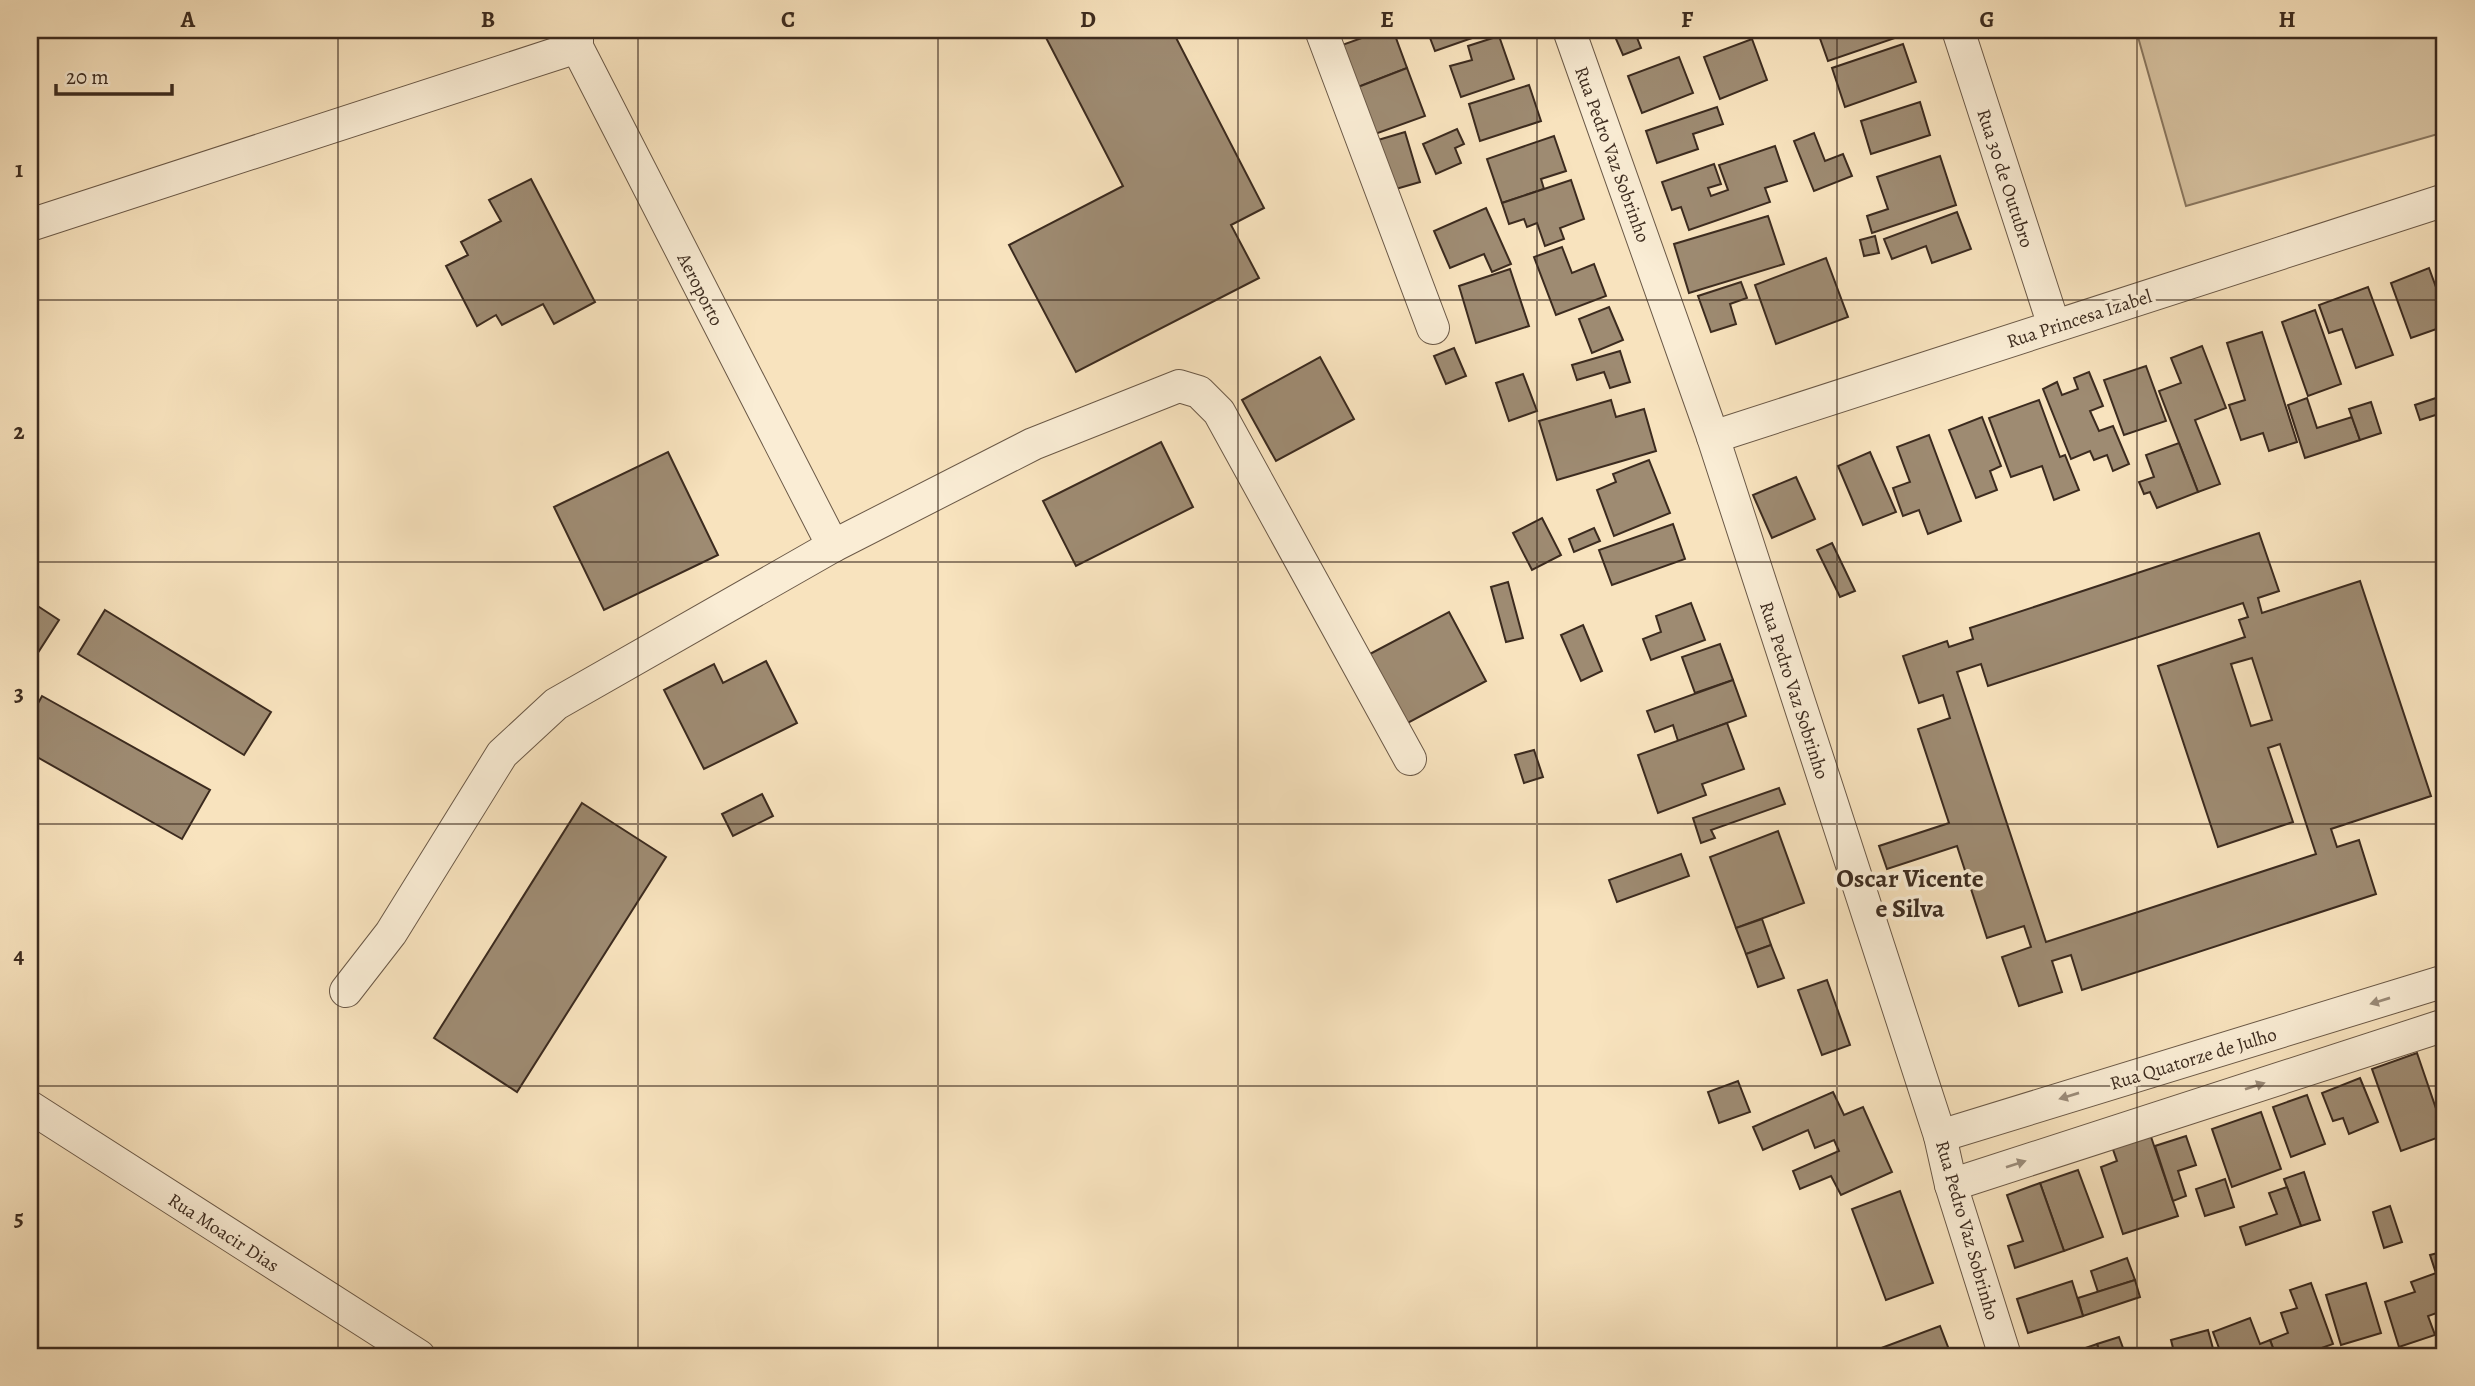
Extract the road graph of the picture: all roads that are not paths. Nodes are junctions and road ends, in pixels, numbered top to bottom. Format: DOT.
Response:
graph roads {
  1 [pos="1321,30"];
  2 [pos="1569,30"];
  3 [pos="1958,30"];
  4 [pos="577,38"];
  5 [pos="2445,200"];
  6 [pos="30,225"];
  7 [pos="2054,326"];
  8 [pos="1433,327"];
  9 [pos="1713,436"];
  10 [pos="832,546"];
  11 [pos="1410,759"];
  12 [pos="2444,983"];
  13 [pos="346,991"];
  14 [pos="2445,1025"];
  15 [pos="2198,1056"];
  16 [pos="2213,1100"];
  17 [pos="30,1107"];
  18 [pos="1940,1136"];
  19 [pos="1951,1185"];
  20 [pos="419,1356"];
  21 [pos="2005,1356"];
  1 -- 8 [label="street"];
  2 -- 9 [label="street, Rua Pedro Vaz Sobrinho"];
  3 -- 7 [label="street, Rua 30 de Outubro"];
  4 -- 6 [label="street"];
  4 -- 10 [label="street, Aeroporto"];
  5 -- 7 [label="street, Rua Princesa Izabel"];
  7 -- 9 [label="street, Rua Princesa Izabel"];
  9 -- 18 [label="street, Rua Pedro Vaz Sobrinho"];
  10 -- 11 [label="street"];
  10 -- 13 [label="street"];
  12 -- 15 [label="street, Rua Quatorze de Julho, one-way"];
  16 -- 14 [label="street, one-way"];
  15 -- 16 [label="street"];
  15 -- 18 [label="street, Rua Quatorze de Julho, one-way"];
  19 -- 16 [label="street, one-way"];
  17 -- 20 [label="street, Rua Moacir Dias"];
  18 -- 19 [label="street, Rua Pedro Vaz Sobrinho"];
  19 -- 21 [label="street, Rua Pedro Vaz Sobrinho"];
}
